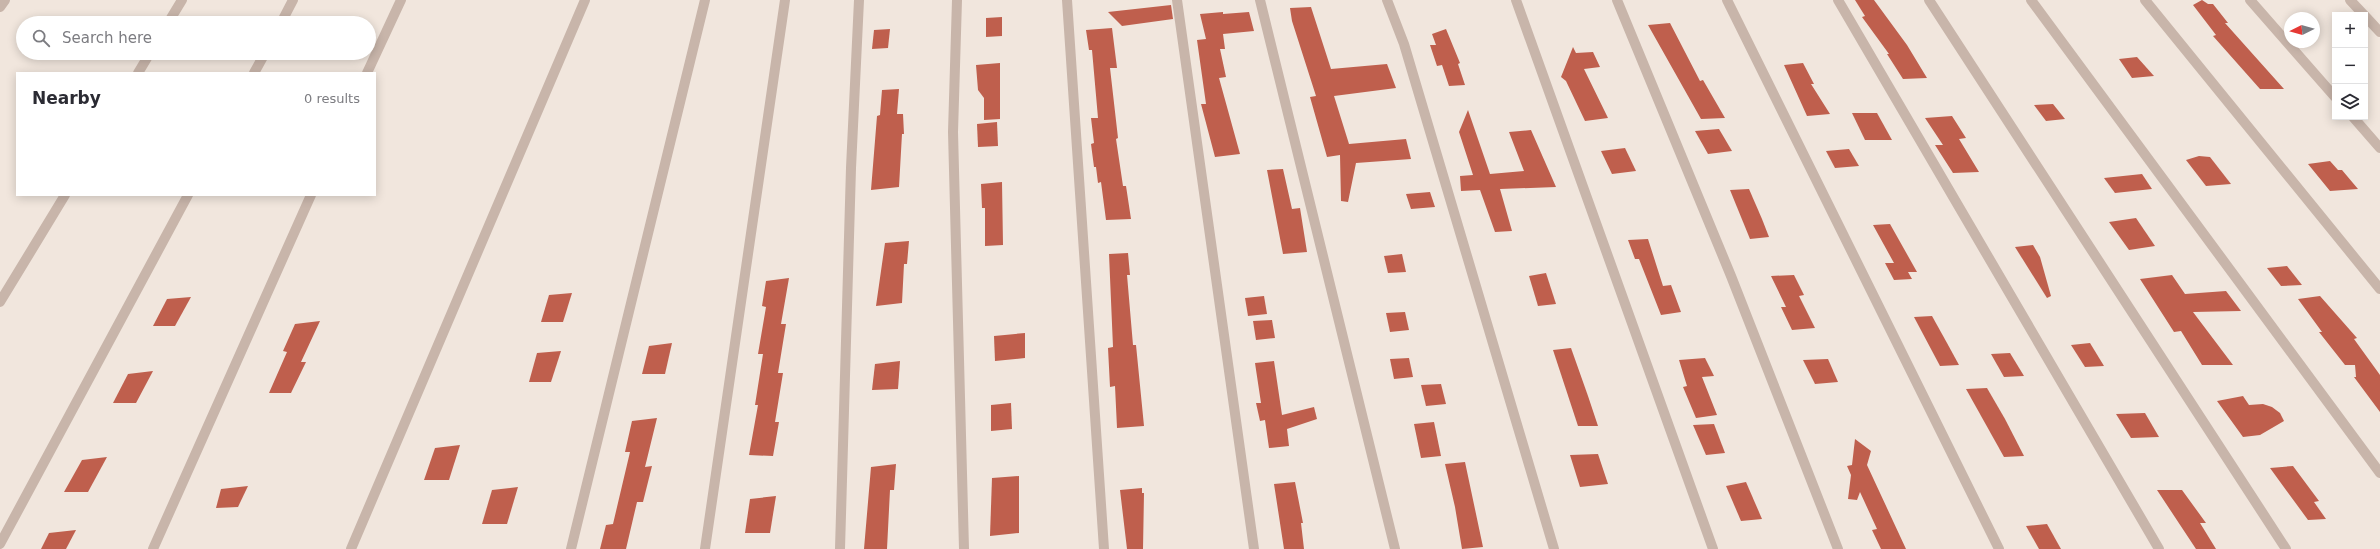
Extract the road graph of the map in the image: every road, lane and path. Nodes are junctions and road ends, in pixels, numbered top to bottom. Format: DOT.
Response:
graph roads {
  1 [pos="5,0"];
  2 [pos="182,0"];
  3 [pos="293,0"];
  4 [pos="401,0"];
  5 [pos="585,0"];
  6 [pos="705,0"];
  7 [pos="785,0"];
  8 [pos="859,0"];
  9 [pos="957,0"];
  10 [pos="1067,0"];
  11 [pos="1177,0"];
  12 [pos="1260,0"];
  13 [pos="1388,0"];
  14 [pos="1516,0"];
  15 [pos="1617,0"];
  16 [pos="1727,0"];
  17 [pos="1838,0"];
  18 [pos="1929,0"];
  19 [pos="2031,0"];
  20 [pos="2145,0"];
  21 [pos="2250,0"];
  22 [pos="2350,0"];
  23 [pos="0,7"];
  24 [pos="2360,12"];
  25 [pos="172,16"];
  26 [pos="285,16"];
  27 [pos="2368,20"];
  28 [pos="2380,32"];
  29 [pos="376,54"];
  30 [pos="146,60"];
  31 [pos="261,60"];
  32 [pos="373,60"];
  33 [pos="139,72"];
  34 [pos="255,72"];
  35 [pos="367,72"];
  36 [pos="2332,94"];
  37 [pos="2356,120"];
  38 [pos="2380,148"];
  39 [pos="64,196"];
  40 [pos="187,196"];
  41 [pos="311,196"];
  42 [pos="2380,289"];
  43 [pos="0,302"];
  44 [pos="2380,473"];
  45 [pos="0,544"];
  46 [pos="153,549"];
  47 [pos="352,549"];
  48 [pos="571,549"];
  49 [pos="705,549"];
  50 [pos="840,549"];
  51 [pos="964,549"];
  52 [pos="1104,549"];
  53 [pos="1254,549"];
  54 [pos="1395,549"];
  55 [pos="1554,549"];
  56 [pos="1713,549"];
  57 [pos="1838,549"];
  58 [pos="1999,549"];
  59 [pos="2159,549"];
  60 [pos="2286,549"];
  1 -- 23 [label="street"];
  2 -- 25 [label="street"];
  3 -- 26 [label="street"];
  4 -- 29 [label="street"];
  5 -- 47 [label="street"];
  6 -- 48 [label="street"];
  7 -- 49 [label="street"];
  8 -- 50 [label="street"];
  9 -- 51 [label="street"];
  10 -- 52 [label="street"];
  11 -- 53 [label="street"];
  12 -- 54 [label="street"];
  13 -- 55 [label="street"];
  14 -- 56 [label="street"];
  15 -- 57 [label="street"];
  16 -- 58 [label="street"];
  17 -- 59 [label="street"];
  18 -- 60 [label="street"];
  19 -- 44 [label="street"];
  20 -- 42 [label="street"];
  21 -- 36 [label="street"];
  22 -- 24 [label="street"];
  27 -- 28 [label="street"];
  30 -- 33 [label="street"];
  31 -- 34 [label="street"];
  32 -- 35 [label="street"];
  37 -- 38 [label="street"];
  39 -- 43 [label="street"];
  40 -- 45 [label="street"];
  41 -- 46 [label="street"];
}
